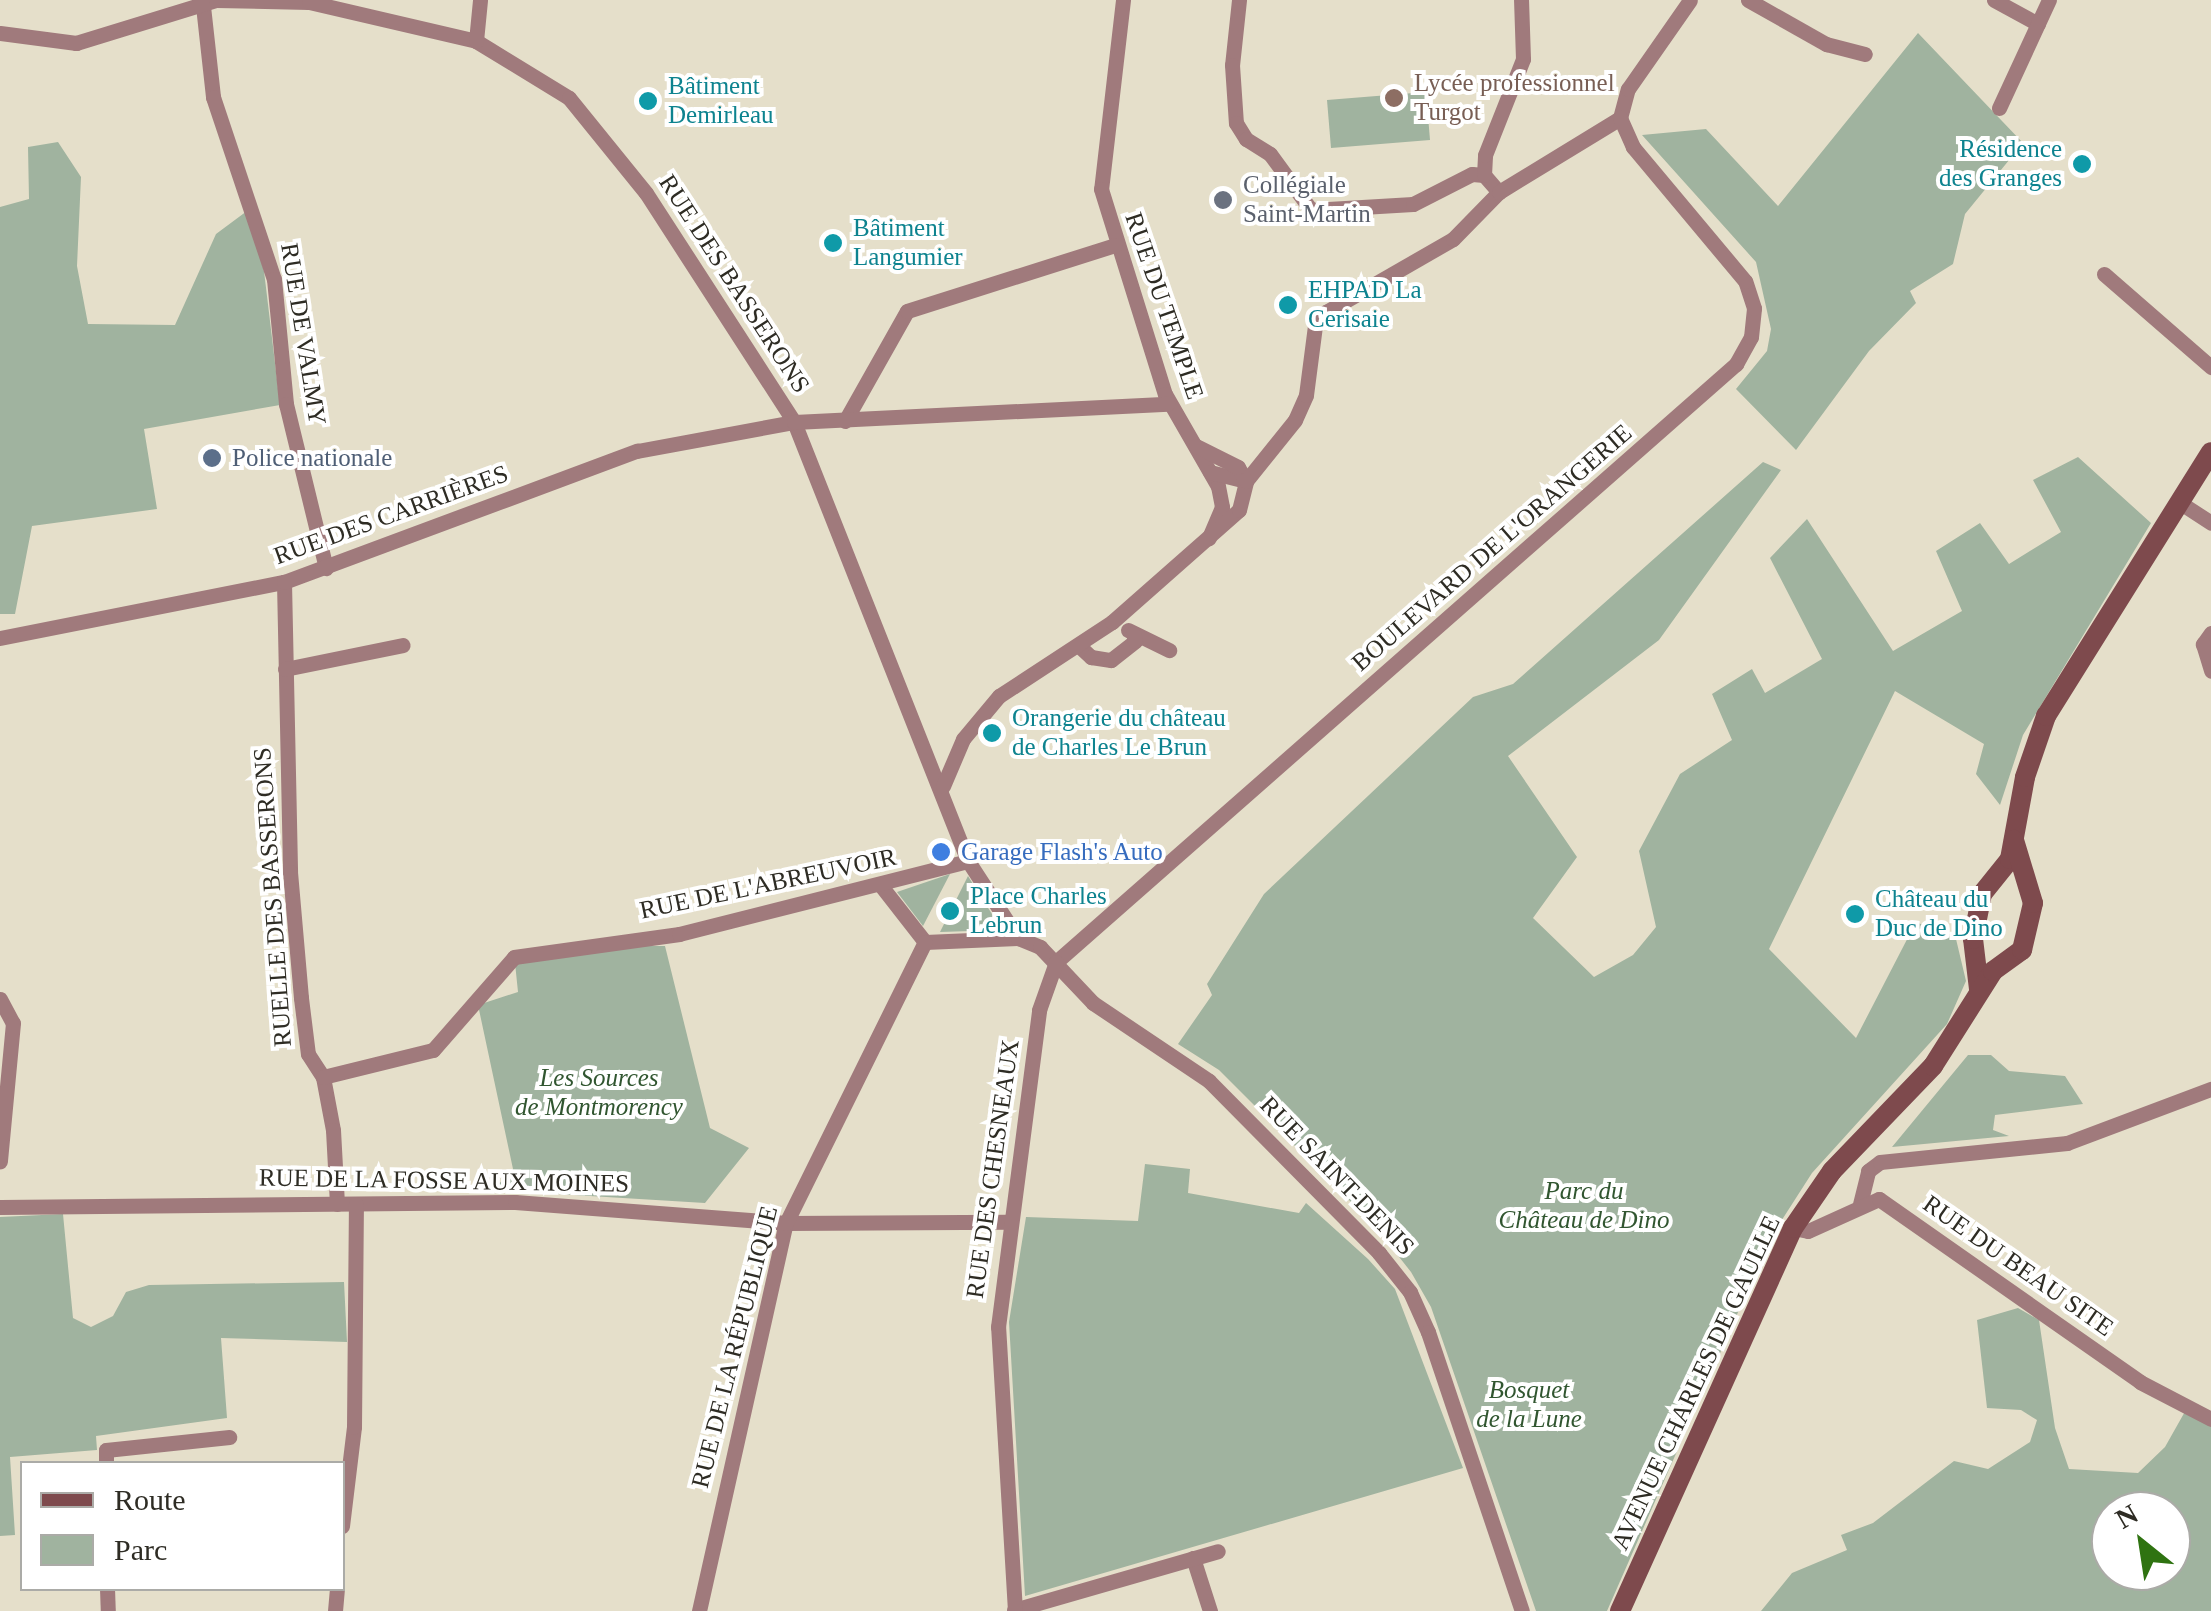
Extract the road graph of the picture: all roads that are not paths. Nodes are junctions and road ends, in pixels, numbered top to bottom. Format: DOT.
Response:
graph roads {
  1 [pos="480,0"];
  2 [pos="1123,0"];
  3 [pos="1239,0"];
  4 [pos="1521,0"];
  5 [pos="1690,0"];
  6 [pos="1748,0"];
  7 [pos="1994,0"];
  8 [pos="2049,0"];
  9 [pos="212,2"];
  10 [pos="376,7"];
  11 [pos="2038,24"];
  12 [pos="0,33"];
  13 [pos="476,41"];
  14 [pos="1865,54"];
  15 [pos="1999,108"];
  16 [pos="1620,118"];
  17 [pos="1484,175"];
  18 [pos="1499,192"];
  19 [pos="1114,245"];
  20 [pos="2104,274"];
  21 [pos="2211,367"];
  22 [pos="1168,404"];
  23 [pos="845,421"];
  24 [pos="794,422"];
  25 [pos="1193,444"];
  26 [pos="2211,452"];
  27 [pos="1210,472"];
  28 [pos="1246,481"];
  29 [pos="2179,502"];
  30 [pos="2211,524"];
  31 [pos="1209,538"];
  32 [pos="326,568"];
  33 [pos="284,582"];
  34 [pos="1112,622"];
  35 [pos="1133,633"];
  36 [pos="2211,633"];
  37 [pos="0,638"];
  38 [pos="403,645"];
  39 [pos="1078,645"];
  40 [pos="1169,650"];
  41 [pos="284,669"];
  42 [pos="2211,671"];
  43 [pos="944,786"];
  44 [pos="2014,840"];
  45 [pos="968,860"];
  46 [pos="1996,878"];
  47 [pos="2023,881"];
  48 [pos="882,887"];
  49 [pos="1018,938"];
  50 [pos="924,942"];
  51 [pos="1974,945"];
  52 [pos="1056,962"];
  53 [pos="2004,963"];
  54 [pos="1977,996"];
  55 [pos="0,999"];
  56 [pos="323,1076"];
  57 [pos="2211,1089"];
  58 [pos="0,1161"];
  59 [pos="338,1204"];
  60 [pos="356,1204"];
  61 [pos="1860,1204"];
  62 [pos="0,1207"];
  63 [pos="1008,1222"];
  64 [pos="786,1223"];
  65 [pos="1792,1228"];
  66 [pos="2211,1419"];
  67 [pos="229,1437"];
  68 [pos="106,1457"];
  69 [pos="345,1501"];
  70 [pos="1218,1551"];
  71 [pos="1193,1558"];
  72 [pos="1014,1610"];
  73 [pos="699,1611"];
  74 [pos="1210,1611"];
  75 [pos="1522,1611"];
  76 [pos="1620,1611"];
  1 -- 13 [label="street"];
  2 -- 19 [label="street, RUE DU TEMPLE"];
  3 -- 17 [label="street"];
  4 -- 17 [label="street"];
  5 -- 16 [label="street"];
  6 -- 14 [label="street"];
  7 -- 11 [label="street"];
  8 -- 11 [label="street"];
  9 -- 10 [label="street, RUE DES BASSERONS"];
  9 -- 12 [label="street, RUE DES BASSERONS"];
  9 -- 32 [label="street, RUE DE VALMY"];
  10 -- 13 [label="street, RUE DES BASSERONS"];
  11 -- 15 [label="street"];
  13 -- 24 [label="street, RUE DES BASSERONS"];
  16 -- 18 [label="street"];
  16 -- 52 [label="street, BOULEVARD DE L'ORANGERIE"];
  17 -- 18 [label="street"];
  18 -- 28 [label="street"];
  19 -- 22 [label="street, RUE DU TEMPLE"];
  19 -- 23 [label="street"];
  20 -- 21 [label="street"];
  22 -- 23 [label="street, RUE DES CARRIÈRES"];
  22 -- 25 [label="street, RUE DU TEMPLE"];
  23 -- 24 [label="street, RUE DES CARRIÈRES"];
  24 -- 32 [label="street, RUE DES CARRIÈRES"];
  24 -- 43 [label="street, RUE DES BASSERONS"];
  25 -- 27 [label="street, RUE DU TEMPLE"];
  25 -- 28 [label="street"];
  26 -- 29 [label="main road, AVENUE CHARLES DE GAULLE"];
  27 -- 28 [label="street"];
  27 -- 31 [label="street, RUE DU TEMPLE"];
  28 -- 31 [label="street"];
  29 -- 30 [label="street"];
  29 -- 44 [label="main road, AVENUE CHARLES DE GAULLE"];
  31 -- 34 [label="street"];
  32 -- 33 [label="street, RUE DES CARRIÈRES"];
  33 -- 37 [label="street, RUE DES CARRIÈRES"];
  33 -- 41 [label="street, RUELLE DES BASSERONS"];
  34 -- 35 [label="street"];
  34 -- 39 [label="street"];
  35 -- 39 [label="street"];
  35 -- 40 [label="street"];
  36 -- 42 [label="street"];
  38 -- 41 [label="street"];
  39 -- 43 [label="street"];
  41 -- 56 [label="street, RUELLE DES BASSERONS"];
  43 -- 45 [label="street, RUE DES BASSERONS"];
  44 -- 46 [label="main road, AVENUE CHARLES DE GAULLE"];
  44 -- 47 [label="main road, AVENUE CHARLES DE GAULLE"];
  45 -- 48 [label="street, RUE DE L'ABREUVOIR"];
  45 -- 49 [label="street, RUE DES BASSERONS"];
  46 -- 47 [label="main road"];
  46 -- 51 [label="main road, AVENUE CHARLES DE GAULLE"];
  47 -- 53 [label="main road, AVENUE CHARLES DE GAULLE"];
  48 -- 50 [label="street"];
  48 -- 56 [label="street, RUE DE L'ABREUVOIR"];
  49 -- 50 [label="street"];
  49 -- 52 [label="street"];
  50 -- 64 [label="street, RUE DE LA RÉPUBLIQUE"];
  51 -- 53 [label="main road"];
  51 -- 54 [label="main road, AVENUE CHARLES DE GAULLE"];
  52 -- 63 [label="street, RUE DES CHESNEAUX"];
  52 -- 75 [label="street, RUE SAINT-DENIS"];
  53 -- 54 [label="main road, AVENUE CHARLES DE GAULLE"];
  54 -- 65 [label="main road, AVENUE CHARLES DE GAULLE"];
  55 -- 58 [label="street"];
  56 -- 59 [label="street, RUELLE DES BASSERONS"];
  57 -- 61 [label="street"];
  59 -- 60 [label="street, RUE DE LA FOSSE AUX MOINES"];
  59 -- 62 [label="street, RUE DE LA FOSSE AUX MOINES"];
  60 -- 64 [label="street, RUE DE LA FOSSE AUX MOINES"];
  60 -- 69 [label="street"];
  61 -- 65 [label="street"];
  61 -- 66 [label="street, RUE DU BEAU SITE"];
  63 -- 64 [label="street, RUE DE LA FOSSE AUX MOINES"];
  63 -- 72 [label="street, RUE DES CHESNEAUX"];
  64 -- 73 [label="street, RUE DE LA RÉPUBLIQUE"];
  65 -- 76 [label="main road, AVENUE CHARLES DE GAULLE"];
  67 -- 68 [label="street"];
  70 -- 71 [label="street"];
  71 -- 72 [label="street"];
  71 -- 74 [label="street"];
}
